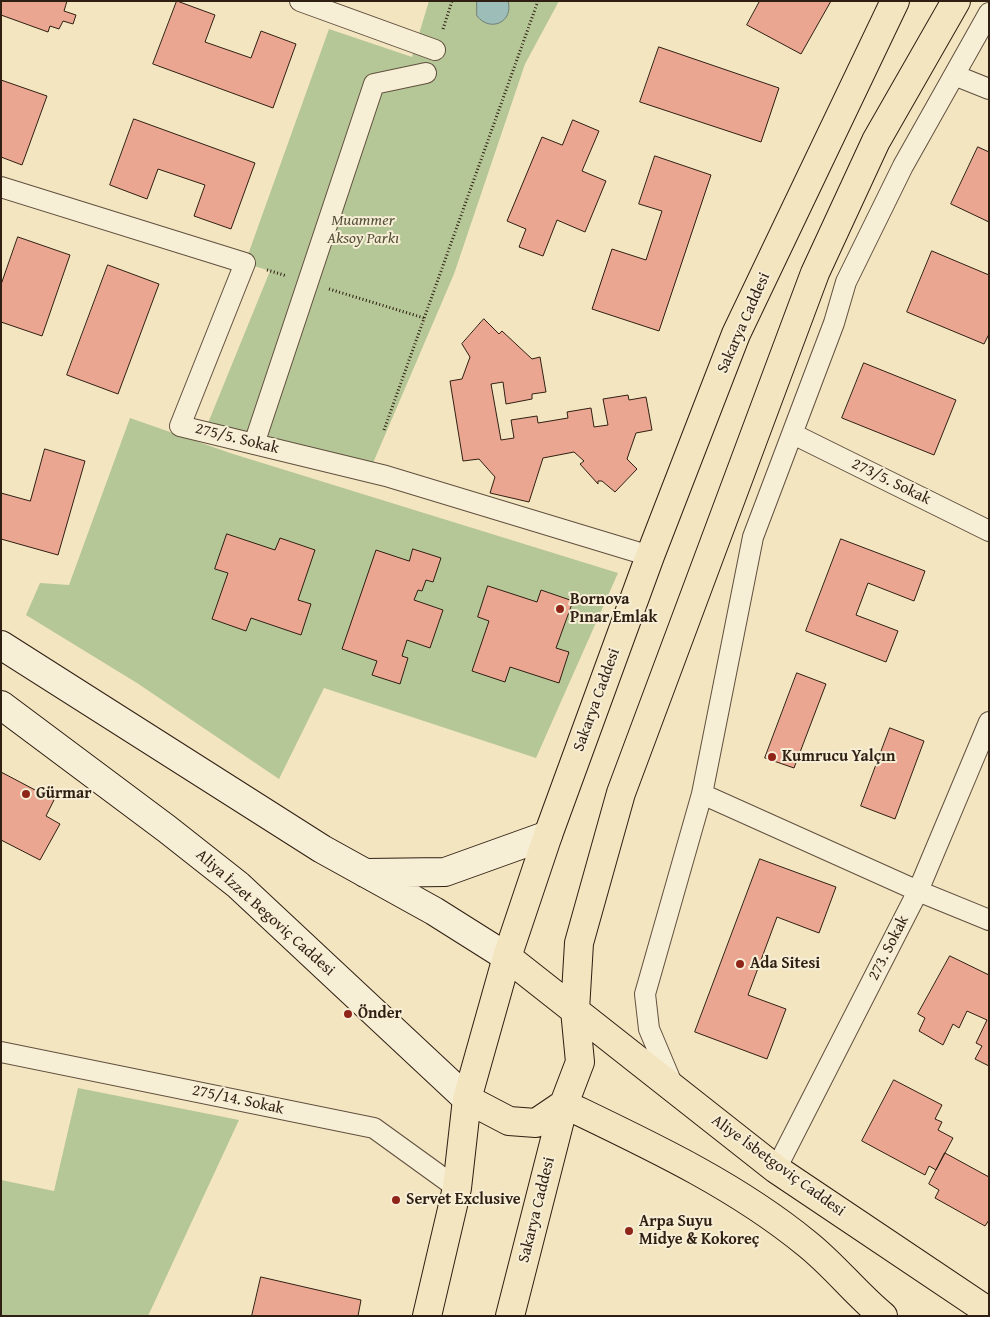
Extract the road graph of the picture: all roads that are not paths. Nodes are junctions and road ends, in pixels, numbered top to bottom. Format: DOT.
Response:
graph roads {
  1 [pos="300,1"];
  2 [pos="895,1"];
  3 [pos="956,1"];
  4 [pos="989,12"];
  5 [pos="435,50"];
  6 [pos="426,73"];
  7 [pos="954,75"];
  8 [pos="989,89"];
  9 [pos="1,187"];
  10 [pos="815,273"];
  11 [pos="846,282"];
  12 [pos="793,434"];
  13 [pos="254,444"];
  14 [pos="989,531"];
  15 [pos="650,556"];
  16 [pos="1,645"];
  17 [pos="1,705"];
  18 [pos="989,722"];
  19 [pos="702,794"];
  20 [pos="548,835"];
  21 [pos="365,873"];
  22 [pos="918,891"];
  23 [pos="989,920"];
  24 [pos="507,957"];
  25 [pos="575,1010"];
  26 [pos="1,1052"];
  27 [pos="674,1088"];
  28 [pos="467,1099"];
  29 [pos="564,1104"];
  30 [pos="776,1169"];
  31 [pos="457,1188"];
  32 [pos="989,1312"];
  33 [pos="428,1316"];
  34 [pos="510,1316"];
  35 [pos="883,1316"];
  1 -- 5 [label="street"];
  2 -- 15 [label="main road, Sakarya Caddesi"];
  3 -- 10 [label="main road"];
  4 -- 7 [label="street"];
  6 -- 13 [label="street"];
  7 -- 8 [label="street"];
  7 -- 11 [label="street"];
  9 -- 13 [label="street, 275/5. Sokak"];
  10 -- 11 [label="street"];
  10 -- 25 [label="main road"];
  11 -- 12 [label="street"];
  12 -- 14 [label="street, 273/5. Sokak"];
  12 -- 19 [label="street"];
  13 -- 15 [label="street, 275/5. Sokak"];
  15 -- 20 [label="main road, Sakarya Caddesi"];
  16 -- 21 [label="main road"];
  17 -- 28 [label="main road, Aliya İzzet Begoviç Caddesi"];
  18 -- 22 [label="street, 273. Sokak"];
  19 -- 22 [label="street"];
  19 -- 27 [label="street"];
  20 -- 21 [label="main road"];
  20 -- 24 [label="main road, Sakarya Caddesi"];
  21 -- 24 [label="main road"];
  22 -- 23 [label="street"];
  22 -- 30 [label="street, 273. Sokak"];
  24 -- 25 [label="main road, Aliye İsbetgoviç Caddesi"];
  24 -- 28 [label="main road, Sakarya Caddesi"];
  25 -- 27 [label="main road, Aliye İsbetgoviç Caddesi"];
  25 -- 29 [label="main road, Sakarya Caddesi"];
  26 -- 31 [label="street, 275/14. Sokak"];
  27 -- 30 [label="main road, Aliye İsbetgoviç Caddesi"];
  28 -- 29 [label="main road"];
  28 -- 31 [label="main road, Sakarya Caddesi"];
  29 -- 34 [label="main road, Sakarya Caddesi"];
  29 -- 35 [label="main road"];
  30 -- 32 [label="main road, Aliye İsbetgoviç Caddesi"];
  31 -- 33 [label="main road, Sakarya Caddesi"];
}
